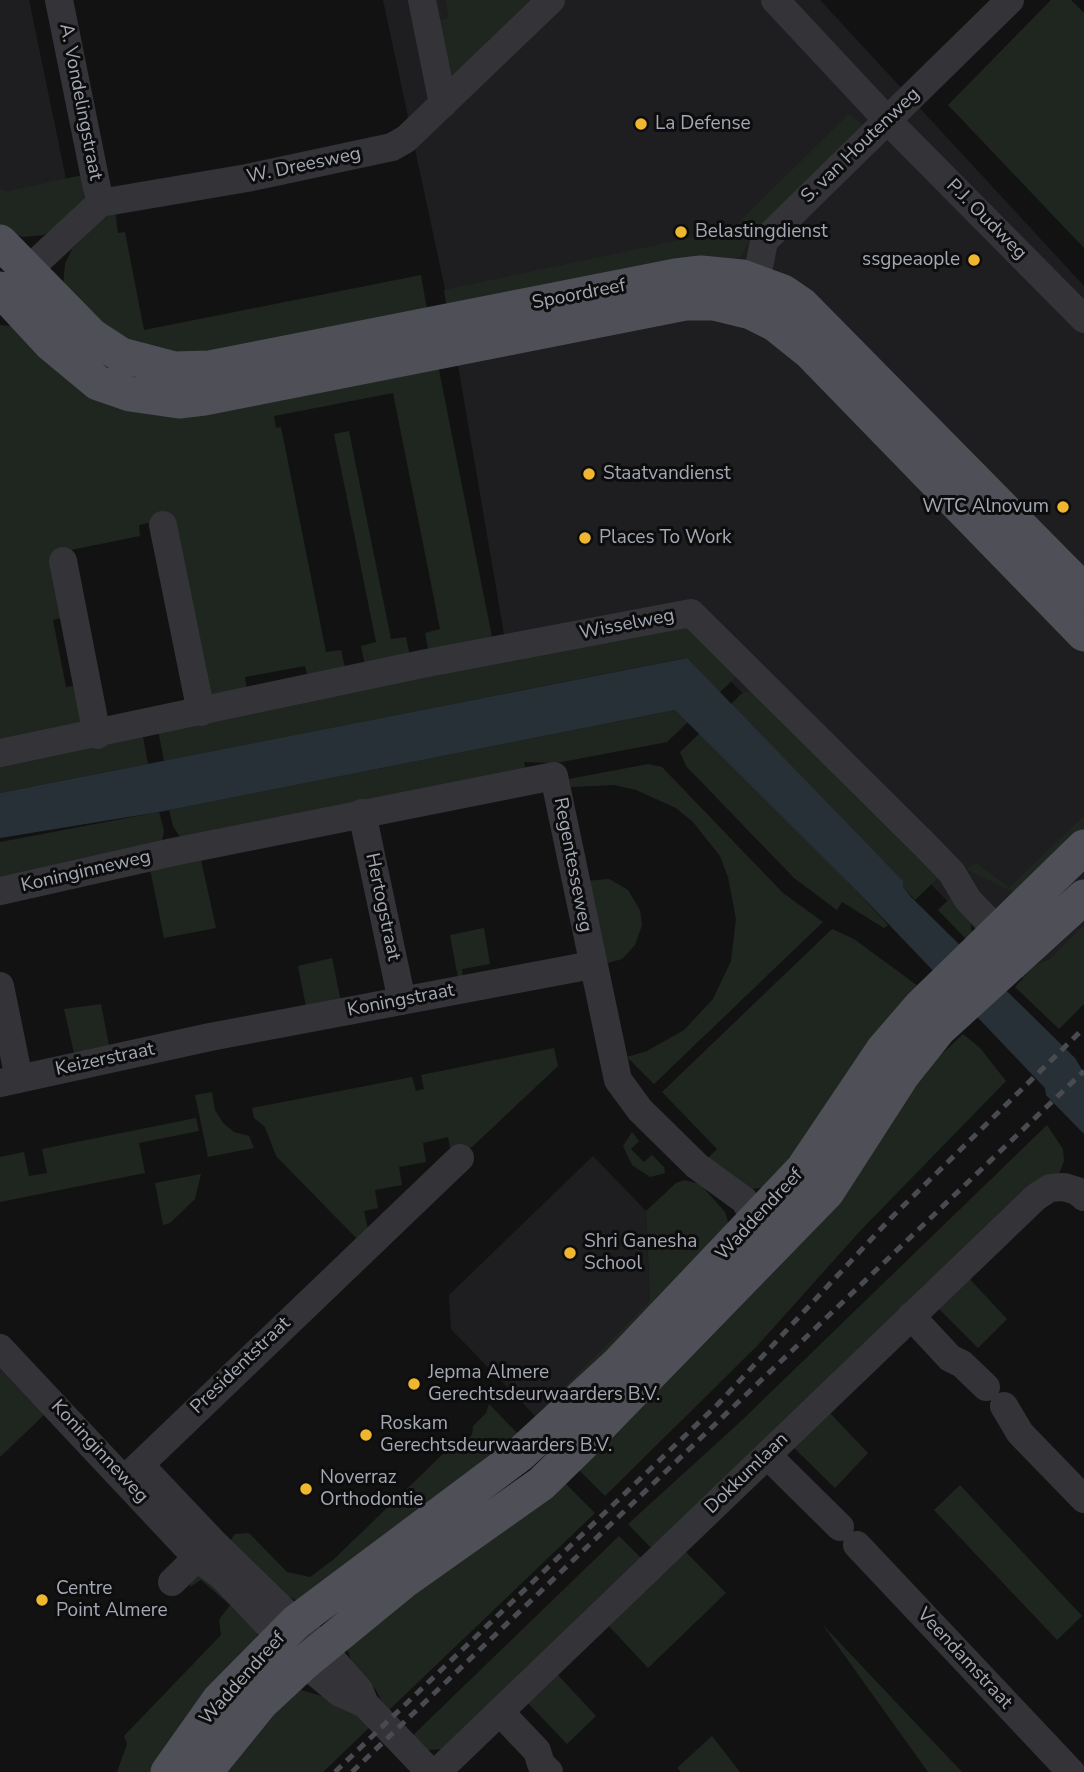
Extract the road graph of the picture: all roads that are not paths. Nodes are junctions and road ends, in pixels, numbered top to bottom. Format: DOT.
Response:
graph roads {
  1 [pos="59,0"];
  2 [pos="422,0"];
  3 [pos="551,0"];
  4 [pos="775,0"];
  5 [pos="1010,0"];
  6 [pos="443,104"];
  7 [pos="888,121"];
  8 [pos="100,203"];
  9 [pos="0,242"];
  10 [pos="8,287"];
  11 [pos="753,297"];
  12 [pos="1084,318"];
  13 [pos="972,499"];
  14 [pos="163,525"];
  15 [pos="63,561"];
  16 [pos="1084,591"];
  17 [pos="1084,634"];
  18 [pos="201,712"];
  19 [pos="97,734"];
  20 [pos="0,754"];
  21 [pos="362,813"];
  22 [pos="1084,846"];
  23 [pos="173,852"];
  24 [pos="0,891"];
  25 [pos="1084,897"];
  26 [pos="1004,941"];
  27 [pos="592,965"];
  28 [pos="0,986"];
  29 [pos="402,1001"];
  30 [pos="930,1018"];
  31 [pos="210,1037"];
  32 [pos="9,1081"];
  33 [pos="460,1158"];
  34 [pos="1074,1192"];
  35 [pos="752,1224"];
  36 [pos="775,1250"];
  37 [pos="911,1316"];
  38 [pos="0,1348"];
  39 [pos="767,1455"];
  40 [pos="132,1472"];
  41 [pos="1084,1499"];
  42 [pos="205,1550"];
  43 [pos="172,1582"];
  44 [pos="289,1630"];
  45 [pos="313,1656"];
  46 [pos="500,1713"];
  47 [pos="545,1768"];
  48 [pos="168,1772"];
  49 [pos="205,1772"];
  50 [pos="430,1772"];
  51 [pos="437,1772"];
  52 [pos="1071,1772"];
  1 -- 8 [label="street, A. Vondelingstraat"];
  2 -- 6 [label="street"];
  3 -- 6 [label="street, W. Dreesweg"];
  4 -- 7 [label="street"];
  5 -- 7 [label="street, S. van Houtenweg"];
  6 -- 8 [label="street, W. Dreesweg"];
  7 -- 11 [label="street, S. van Houtenweg"];
  7 -- 12 [label="street, P.J. Oudweg"];
  8 -- 10 [label="street"];
  9 -- 10 [label="main road, Spoordreef"];
  10 -- 11 [label="main road, Spoordreef"];
  11 -- 13 [label="main road, Spoordreef"];
  13 -- 16 [label="main road, Spoordreef"];
  13 -- 17 [label="main road, Spoordreef"];
  14 -- 18 [label="street"];
  15 -- 19 [label="street"];
  18 -- 19 [label="street, Wisselweg"];
  18 -- 26 [label="street, Wisselweg"];
  19 -- 20 [label="street, Wisselweg"];
  21 -- 23 [label="street, Regentesseweg"];
  21 -- 27 [label="street, Regentesseweg"];
  21 -- 29 [label="street, Hertogstraat"];
  22 -- 26 [label="main road, Waddendreef"];
  23 -- 24 [label="street, Koninginneweg"];
  25 -- 26 [label="main road, Waddendreef"];
  26 -- 30 [label="main road, Waddendreef"];
  27 -- 29 [label="street, Koningstraat"];
  27 -- 35 [label="street, Regentesseweg"];
  28 -- 32 [label="street"];
  29 -- 31 [label="street, Koningstraat"];
  30 -- 35 [label="main road, Waddendreef"];
  30 -- 36 [label="main road, Waddendreef"];
  31 -- 32 [label="street, Keizerstraat"];
  33 -- 40 [label="street, Presidentstraat"];
  34 -- 37 [label="street, Dokkumlaan"];
  35 -- 36 [label="street, Regentesseweg"];
  35 -- 44 [label="main road, Waddendreef"];
  36 -- 45 [label="main road, Waddendreef"];
  37 -- 39 [label="street, Dokkumlaan"];
  37 -- 41 [label="street"];
  38 -- 40 [label="street, Koninginneweg"];
  39 -- 46 [label="street, Dokkumlaan"];
  39 -- 52 [label="street, Veendamstraat"];
  40 -- 42 [label="street, Koninginneweg"];
  42 -- 43 [label="street"];
  42 -- 44 [label="street, Koninginneweg"];
  44 -- 45 [label="street"];
  44 -- 48 [label="main road, Waddendreef"];
  45 -- 49 [label="main road, Waddendreef"];
  45 -- 50 [label="street"];
  46 -- 47 [label="street"];
  46 -- 51 [label="street, Dokkumlaan"];
}
